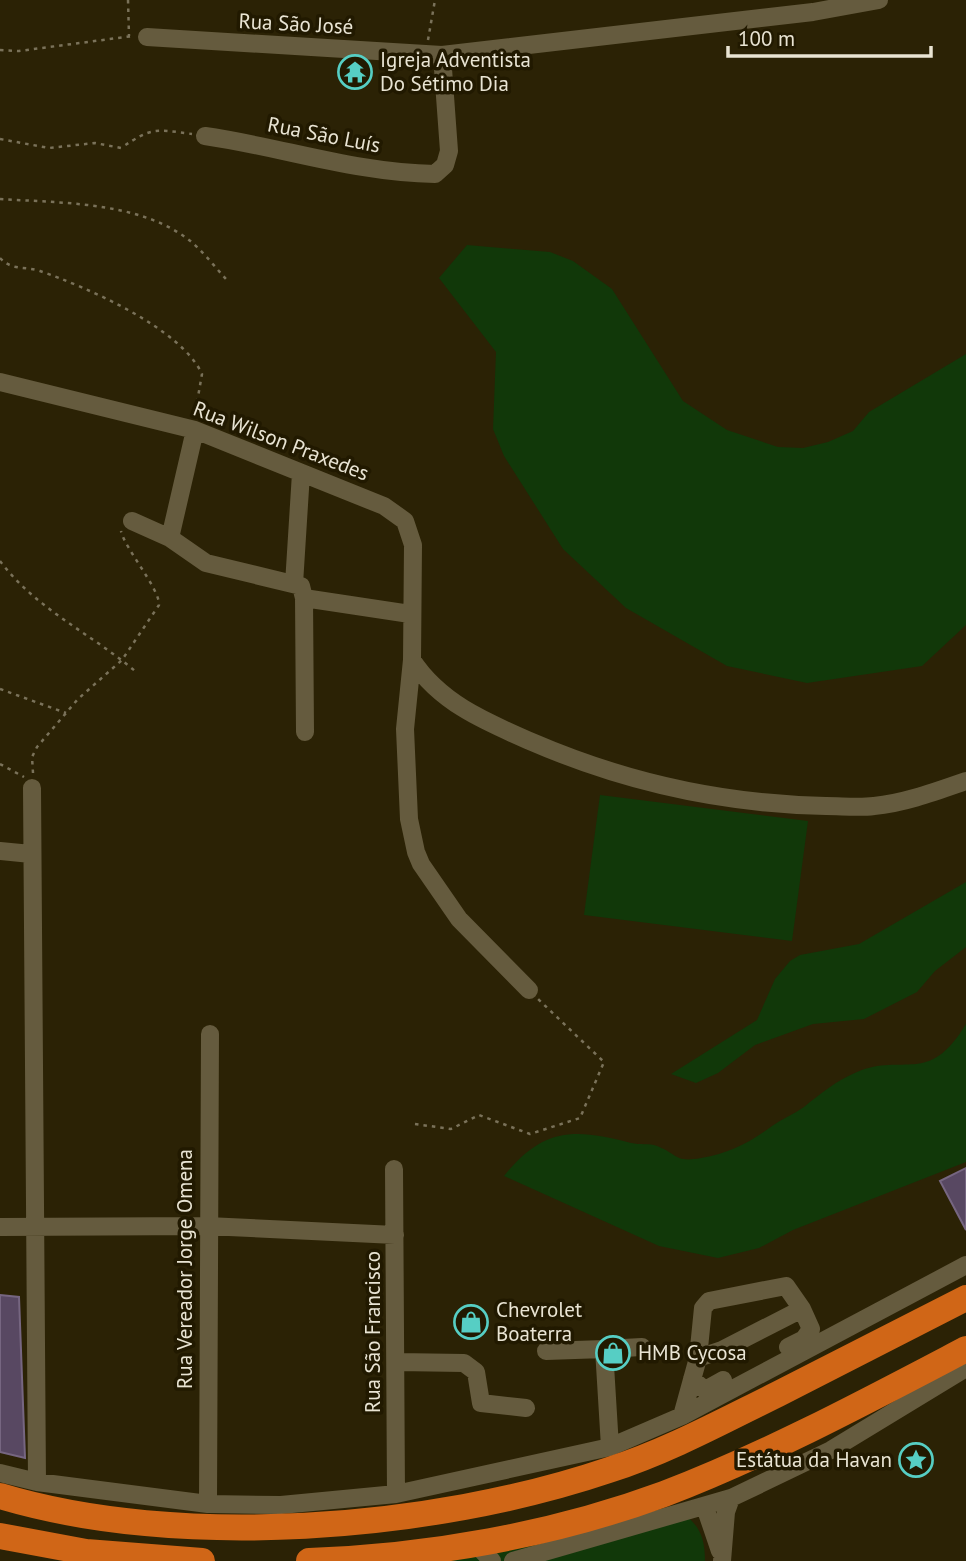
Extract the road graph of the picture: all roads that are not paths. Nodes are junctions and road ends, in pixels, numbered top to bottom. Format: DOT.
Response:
graph roads {
  1 [pos="879,0"];
  2 [pos="138,37"];
  3 [pos="435,54"];
  4 [pos="205,136"];
  5 [pos="0,382"];
  6 [pos="193,429"];
  7 [pos="301,473"];
  8 [pos="132,522"];
  9 [pos="170,538"];
  10 [pos="299,591"];
  11 [pos="410,614"];
  12 [pos="412,660"];
  13 [pos="305,732"];
  14 [pos="966,781"];
  15 [pos="32,788"];
  16 [pos="0,851"];
  17 [pos="31,854"];
  18 [pos="528,990"];
  19 [pos="210,1034"];
  20 [pos="394,1169"];
  21 [pos="35,1226"];
  22 [pos="208,1226"];
  23 [pos="0,1227"];
  24 [pos="395,1235"];
  25 [pos="966,1265"];
  26 [pos="966,1298"];
  27 [pos="802,1309"];
  28 [pos="642,1347"];
  29 [pos="604,1349"];
  30 [pos="966,1349"];
  31 [pos="546,1351"];
  32 [pos="698,1358"];
  33 [pos="397,1362"];
  34 [pos="966,1368"];
  35 [pos="692,1379"];
  36 [pos="526,1408"];
  37 [pos="682,1416"];
  38 [pos="610,1447"];
  39 [pos="0,1473"];
  40 [pos="37,1482"];
  41 [pos="396,1494"];
  42 [pos="0,1496"];
  43 [pos="731,1498"];
  44 [pos="176,1502"];
  45 [pos="208,1504"];
  46 [pos="705,1507"];
  47 [pos="142,1524"];
  48 [pos="0,1535"];
  49 [pos="483,1552"];
  50 [pos="148,1559"];
  51 [pos="389,1559"];
  52 [pos="722,1559"];
  53 [pos="202,1561"];
  54 [pos="309,1561"];
  55 [pos="513,1561"];
  1 -- 3 [label="street, Rua São José"];
  2 -- 3 [label="street, Rua São José"];
  3 -- 4 [label="street, Rua São Luís"];
  5 -- 6 [label="street, Rua Wilson Praxedes"];
  6 -- 7 [label="street, Rua Wilson Praxedes"];
  6 -- 9 [label="street"];
  7 -- 10 [label="street"];
  7 -- 11 [label="street, Rua Wilson Praxedes"];
  8 -- 9 [label="street"];
  9 -- 10 [label="street"];
  10 -- 11 [label="street"];
  10 -- 13 [label="street"];
  11 -- 12 [label="street, Rua Wilson Praxedes"];
  12 -- 14 [label="street"];
  12 -- 18 [label="street, Rua Wilson Praxedes"];
  15 -- 17 [label="street"];
  16 -- 17 [label="street"];
  17 -- 21 [label="street"];
  19 -- 22 [label="street, Rua Vereador Jorge Omena"];
  20 -- 24 [label="street, Rua São Francisco"];
  21 -- 22 [label="street"];
  21 -- 23 [label="street"];
  21 -- 40 [label="street"];
  22 -- 24 [label="street"];
  22 -- 45 [label="street, Rua Vereador Jorge Omena"];
  24 -- 33 [label="street, Rua São Francisco"];
  25 -- 37 [label="street"];
  26 -- 47 [label="highway"];
  27 -- 32 [label="street"];
  27 -- 32 [label="street"];
  27 -- 35 [label="street"];
  28 -- 29 [label="street"];
  29 -- 31 [label="street"];
  29 -- 38 [label="street"];
  30 -- 49 [label="highway"];
  32 -- 35 [label="street"];
  33 -- 36 [label="street"];
  33 -- 41 [label="street, Rua São Francisco"];
  34 -- 43 [label="street"];
  35 -- 37 [label="street"];
  37 -- 38 [label="street"];
  38 -- 41 [label="street"];
  39 -- 40 [label="street"];
  40 -- 44 [label="street"];
  41 -- 45 [label="street"];
  42 -- 47 [label="highway"];
  43 -- 46 [label="street"];
  43 -- 52 [label="street"];
  44 -- 45 [label="street"];
  44 -- 47 [label="street"];
  46 -- 52 [label="street"];
  46 -- 55 [label="street"];
  47 -- 50 [label="street"];
  48 -- 50 [label="highway"];
  49 -- 51 [label="highway"];
  50 -- 53 [label="highway"];
  51 -- 54 [label="highway"];
}
